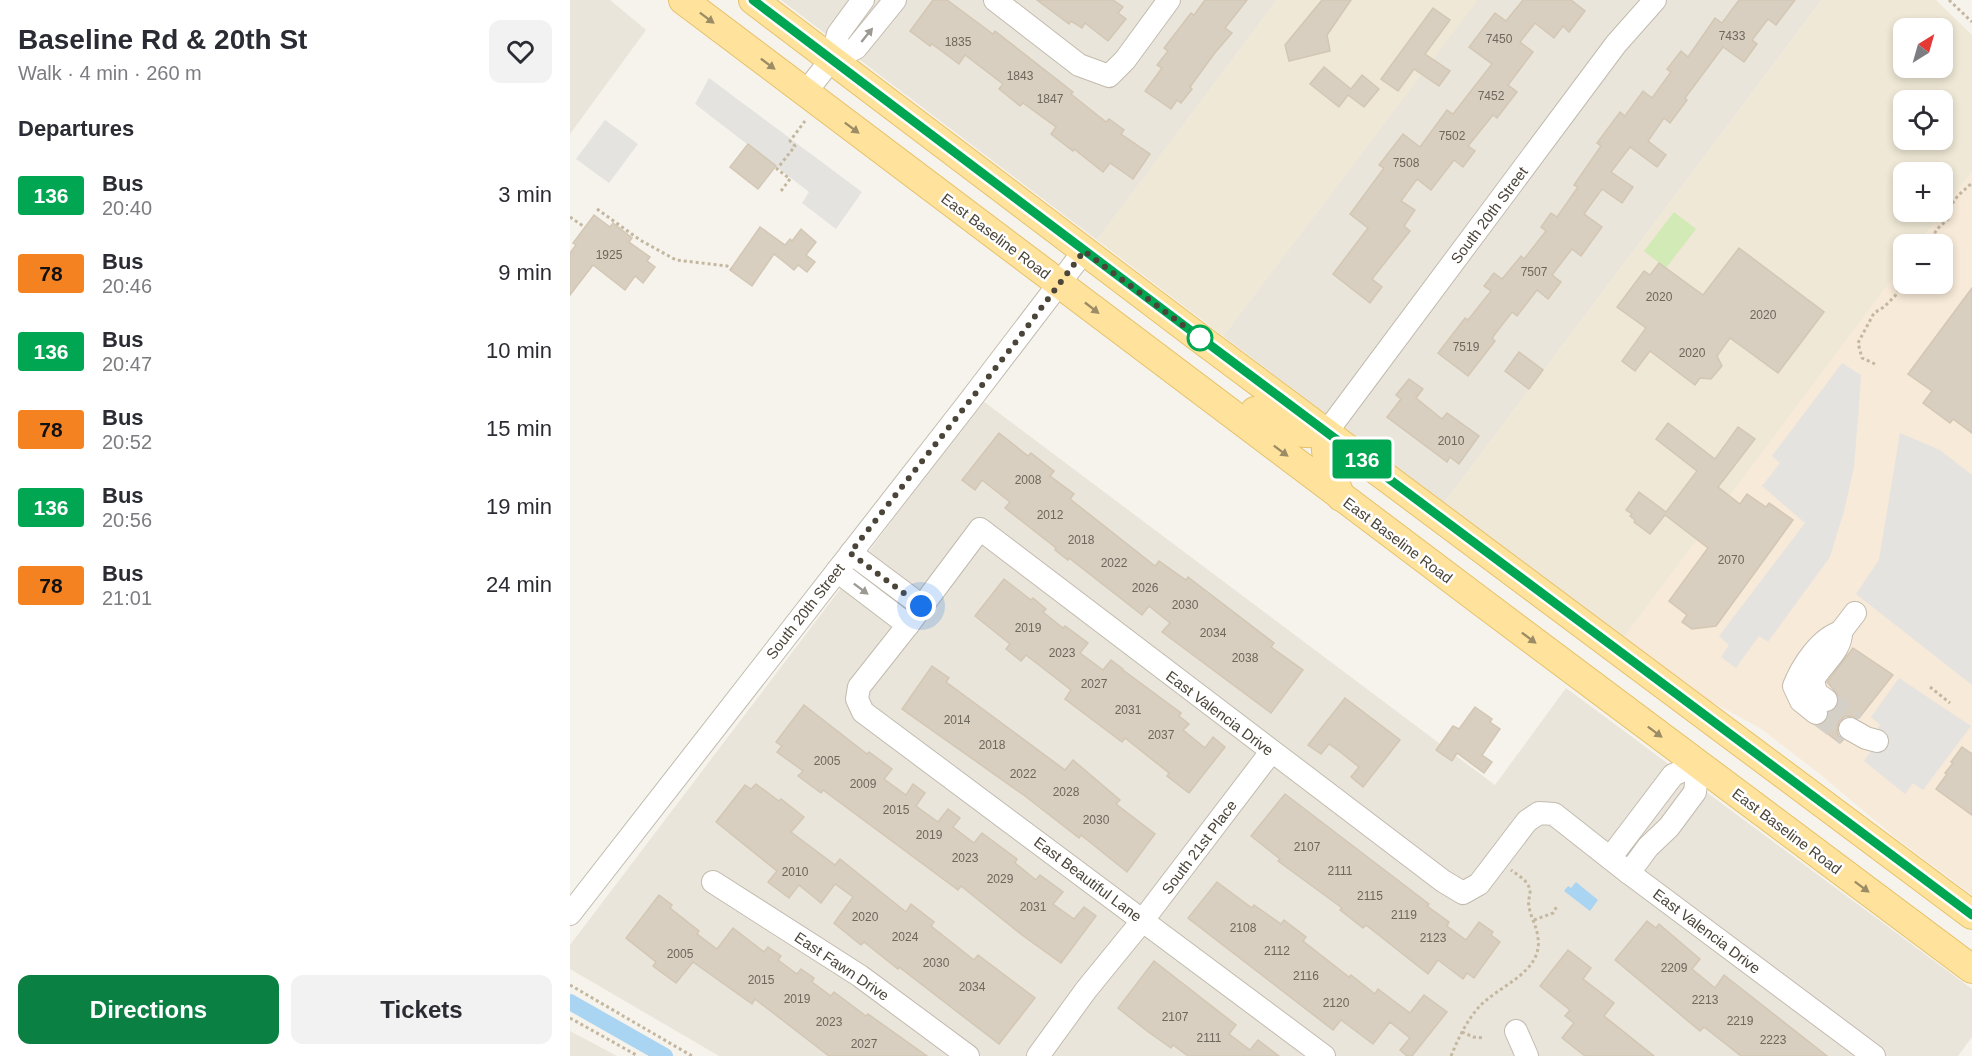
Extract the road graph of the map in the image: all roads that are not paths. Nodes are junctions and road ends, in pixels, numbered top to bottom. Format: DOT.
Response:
graph roads {
  1 [pos="683,0"];
  2 [pos="753,0"];
  3 [pos="863,0"];
  4 [pos="994,0"];
  5 [pos="1169,0"];
  6 [pos="1655,0"];
  7 [pos="890,2"];
  8 [pos="831,60"];
  9 [pos="806,93"];
  10 [pos="1084,251"];
  11 [pos="1060,283"];
  12 [pos="1148,352"];
  13 [pos="1326,433"];
  14 [pos="1341,496"];
  15 [pos="850,553"];
  16 [pos="1508,568"];
  17 [pos="837,571"];
  18 [pos="1483,603"];
  19 [pos="921,606"];
  20 [pos="1855,613"];
  21 [pos="908,625"];
  22 [pos="1821,707"];
  23 [pos="1851,729"];
  24 [pos="1724,730"];
  25 [pos="1874,740"];
  26 [pos="1271,752"];
  27 [pos="1698,764"];
  28 [pos="1647,810"];
  29 [pos="1669,827"];
  30 [pos="1610,858"];
  31 [pos="1629,873"];
  32 [pos="713,882"];
  33 [pos="570,914"];
  34 [pos="1972,915"];
  35 [pos="1143,920"];
  36 [pos="1972,969"];
  37 [pos="1516,1031"];
  38 [pos="968,1056"];
  39 [pos="1038,1056"];
  40 [pos="1324,1056"];
  41 [pos="1527,1056"];
  42 [pos="1874,1056"];
  1 -- 9 [label="main road, East Baseline Road, one-way"];
  2 -- 8 [label="main road"];
  3 -- 8 [label="street"];
  4 -- 5 [label="street"];
  6 -- 13 [label="street, South 20th Street"];
  8 -- 7 [label="street, one-way"];
  8 -- 9 [label="street"];
  8 -- 10 [label="main road"];
  9 -- 11 [label="main road, East Baseline Road, one-way"];
  10 -- 11 [label="street, South 20th Street"];
  10 -- 13 [label="main road"];
  11 -- 12 [label="main road, East Baseline Road, one-way"];
  11 -- 15 [label="street, South 20th Street"];
  12 -- 13 [label="main road"];
  12 -- 14 [label="main road, East Baseline Road, one-way"];
  13 -- 14 [label="main road"];
  13 -- 16 [label="main road"];
  14 -- 18 [label="main road, East Baseline Road"];
  15 -- 17 [label="street, South 20th Street"];
  15 -- 19 [label="street"];
  16 -- 18 [label="main road"];
  16 -- 24 [label="main road"];
  17 -- 21 [label="street, one-way"];
  17 -- 33 [label="street, South 20th Street"];
  18 -- 27 [label="main road, East Baseline Road, one-way"];
  19 -- 21 [label="street"];
  19 -- 26 [label="street, East Valencia Drive"];
  20 -- 22 [label="street"];
  21 -- 35 [label="street, East Beautiful Lane"];
  23 -- 25 [label="street"];
  24 -- 27 [label="main road"];
  24 -- 34 [label="main road"];
  26 -- 30 [label="street, East Valencia Drive"];
  26 -- 35 [label="street, South 21st Place"];
  27 -- 28 [label="street"];
  27 -- 29 [label="street"];
  27 -- 36 [label="main road, East Baseline Road, one-way"];
  28 -- 29 [label="street"];
  28 -- 30 [label="street"];
  29 -- 31 [label="street"];
  30 -- 31 [label="street, East Valencia Drive"];
  31 -- 42 [label="street, East Valencia Drive"];
  32 -- 38 [label="street, East Fawn Drive"];
  35 -- 39 [label="street, South 21st Place"];
  35 -- 40 [label="street, East Beautiful Lane"];
  37 -- 41 [label="street"];
}
